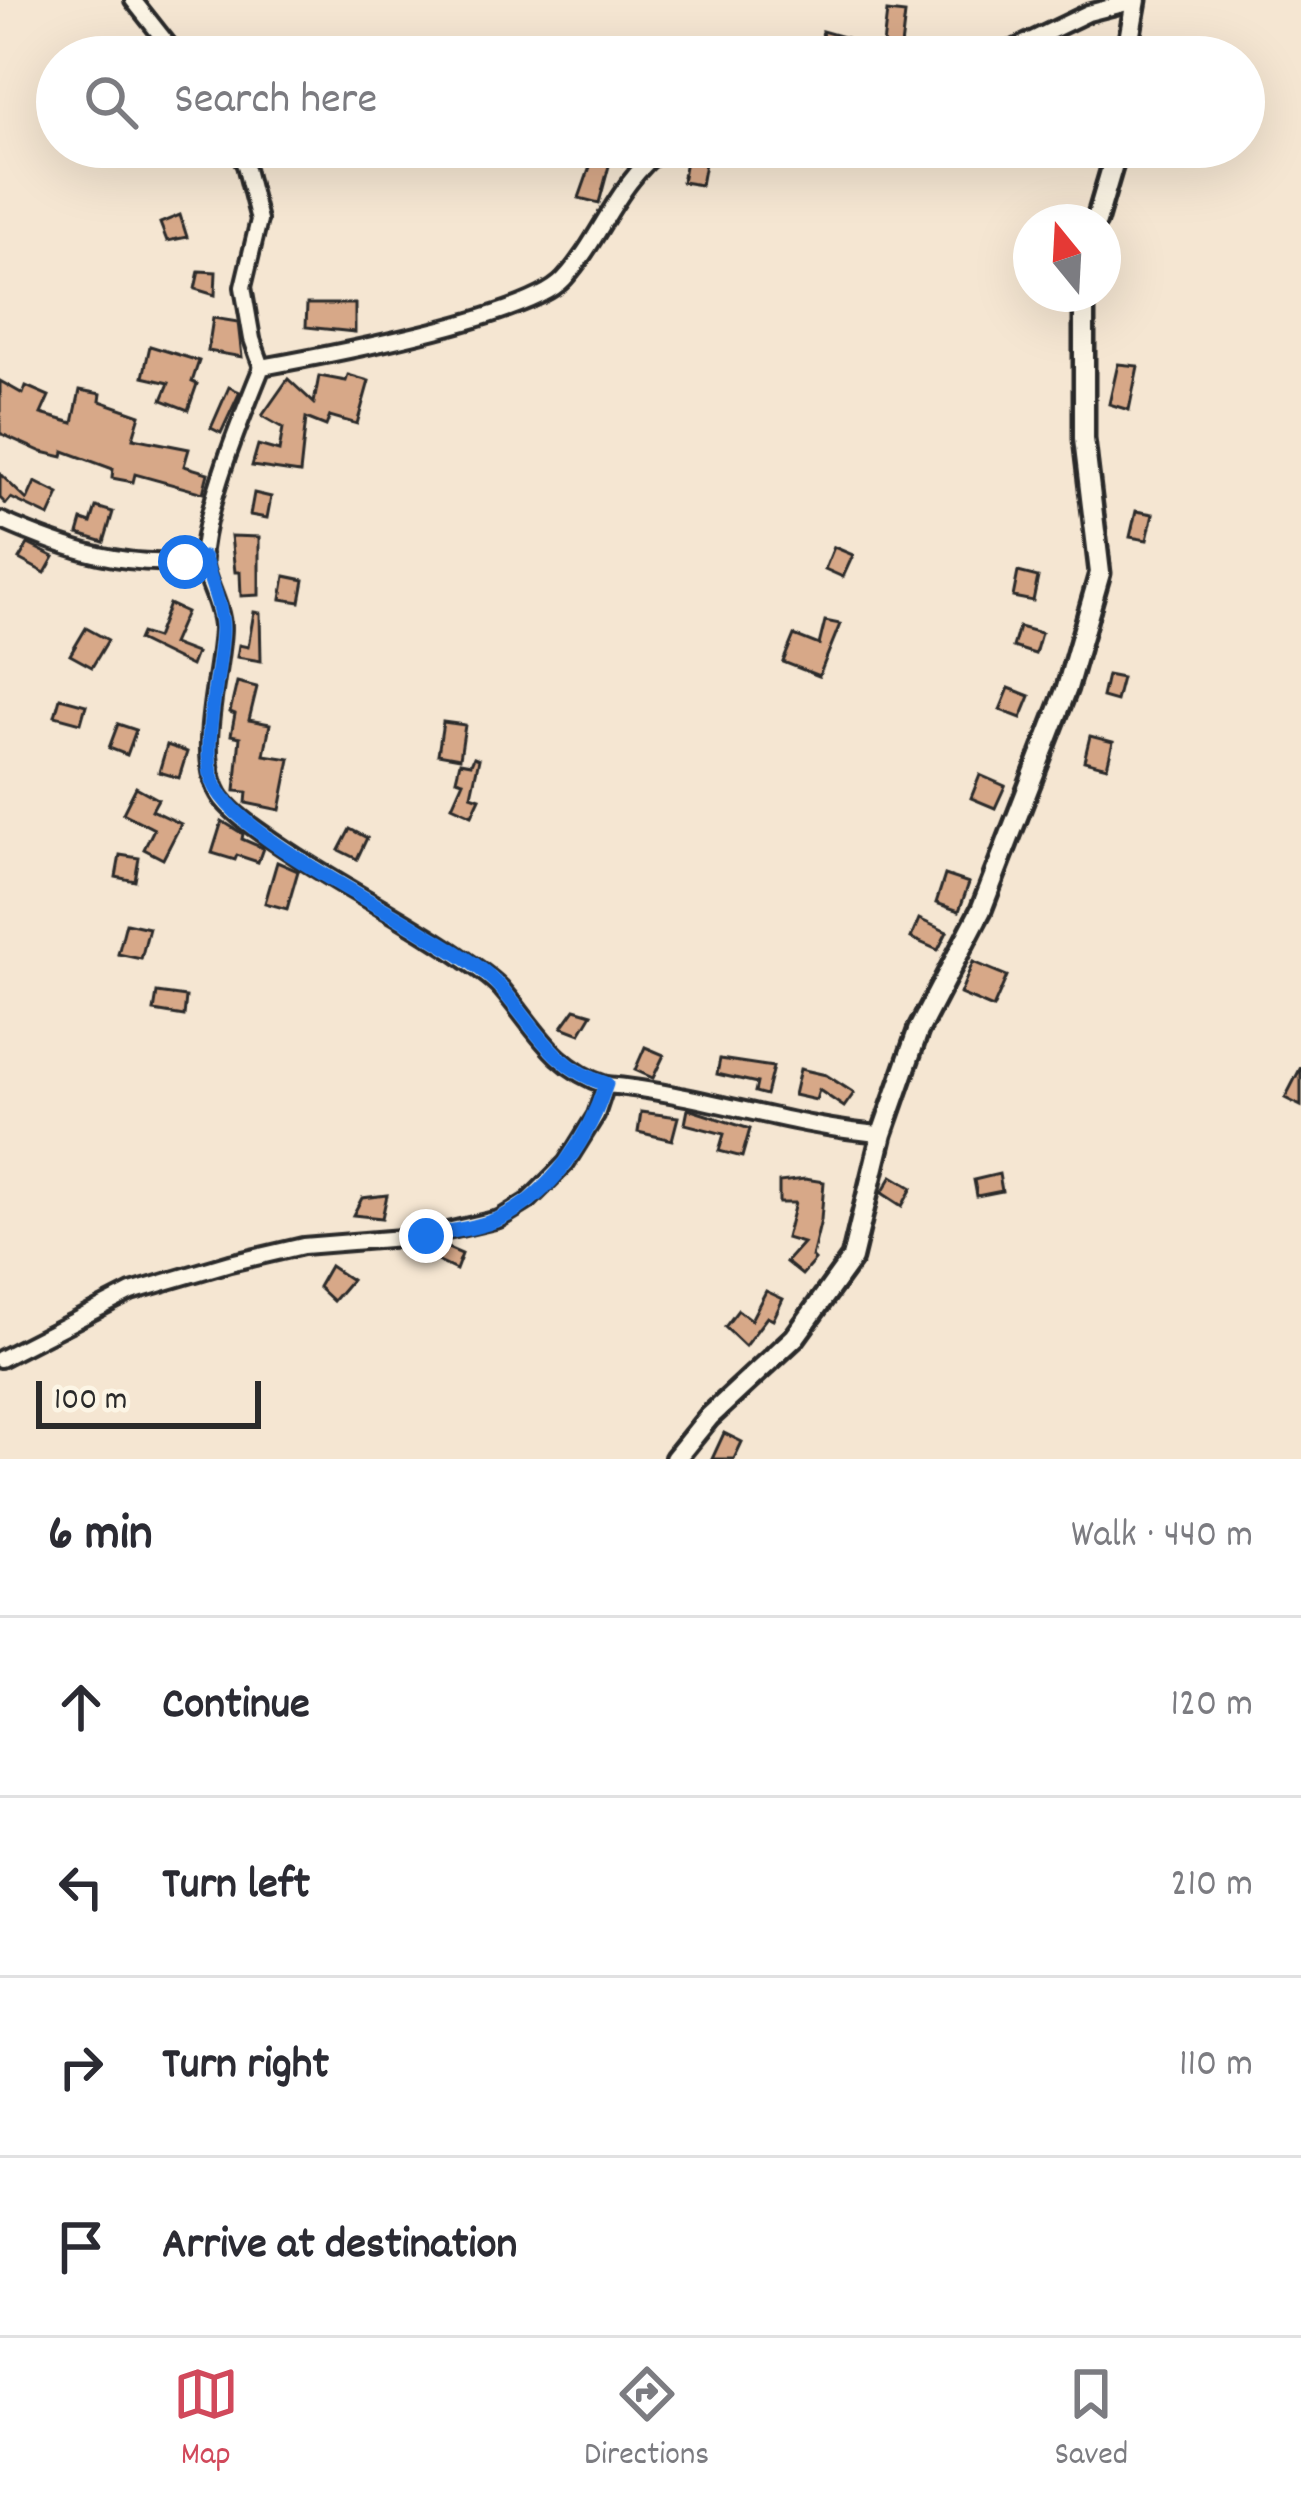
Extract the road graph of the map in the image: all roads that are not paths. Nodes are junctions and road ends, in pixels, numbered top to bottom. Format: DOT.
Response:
graph roads {
  1 [pos="133,0"];
  2 [pos="1135,1"];
  3 [pos="161,36"];
  4 [pos="1039,36"];
  5 [pos="1129,36"];
  6 [pos="246,168"];
  7 [pos="637,168"];
  8 [pos="1112,168"];
  9 [pos="1101,204"];
  10 [pos="1084,312"];
  11 [pos="262,367"];
  12 [pos="0,520"];
  13 [pos="204,558"];
  14 [pos="606,1084"];
  15 [pos="882,1134"];
  16 [pos="0,1360"];
  17 [pos="675,1459"];
  1 -- 3 [label="street"];
  2 -- 4 [label="street"];
  2 -- 5 [label="street"];
  6 -- 11 [label="street"];
  7 -- 11 [label="street"];
  8 -- 9 [label="street"];
  10 -- 15 [label="street"];
  11 -- 13 [label="street"];
  12 -- 13 [label="street"];
  13 -- 14 [label="street"];
  14 -- 15 [label="street"];
  14 -- 16 [label="street"];
  15 -- 17 [label="street"];
}
